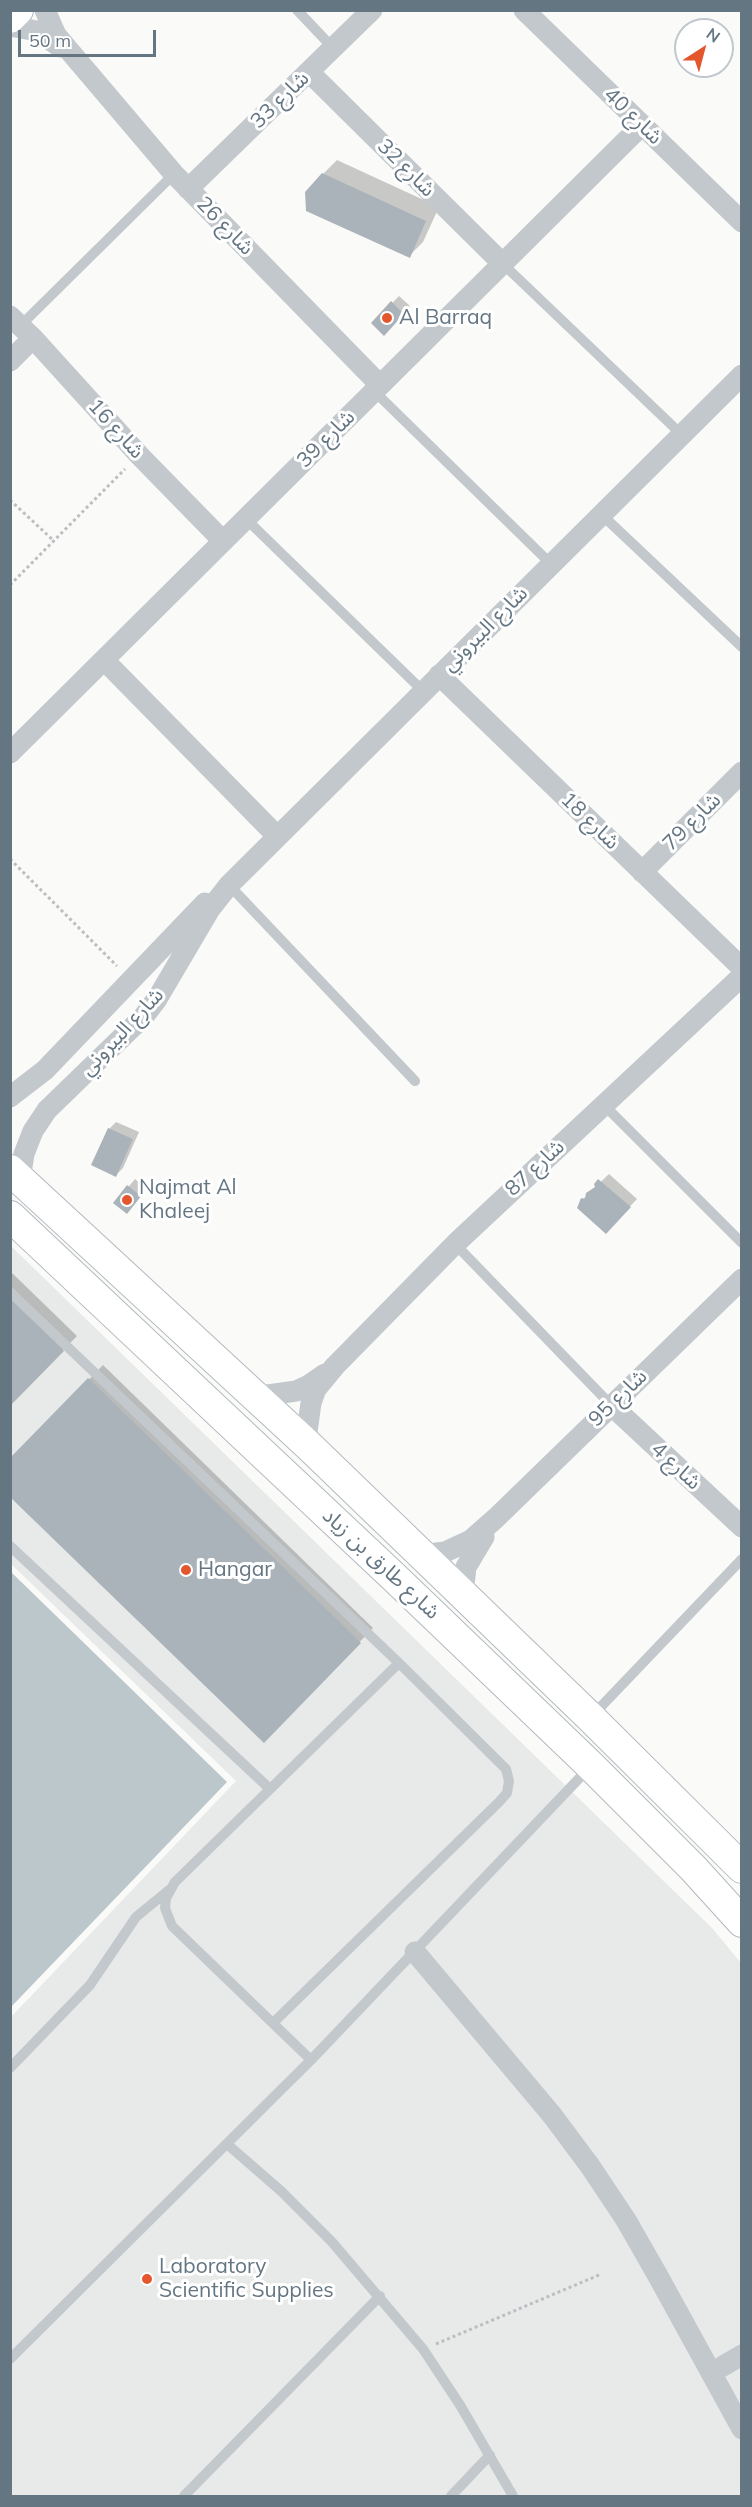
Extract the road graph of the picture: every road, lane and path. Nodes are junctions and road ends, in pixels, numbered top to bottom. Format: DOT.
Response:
graph roads {
  1 [pos="18,10"];
  2 [pos="45,10"];
  3 [pos="297,10"];
  4 [pos="372,10"];
  5 [pos="524,10"];
  6 [pos="10,18"];
  7 [pos="10,26"];
  8 [pos="333,48"];
  9 [pos="77,60"];
  10 [pos="309,72"];
  11 [pos="642,125"];
  12 [pos="181,181"];
  13 [pos="741,222"];
  14 [pos="503,264"];
  15 [pos="21,326"];
  16 [pos="10,361"];
  17 [pos="741,375"];
  18 [pos="377,388"];
  19 [pos="681,434"];
  20 [pos="139,455"];
  21 [pos="10,500"];
  22 [pos="601,514"];
  23 [pos="246,519"];
  24 [pos="54,541"];
  25 [pos="224,541"];
  26 [pos="551,564"];
  27 [pos="10,585"];
  28 [pos="741,647"];
  29 [pos="104,660"];
  30 [pos="439,675"];
  31 [pos="423,691"];
  32 [pos="10,753"];
  33 [pos="741,772"];
  34 [pos="277,836"];
  35 [pos="10,859"];
  36 [pos="642,872"];
  37 [pos="229,885"];
  38 [pos="741,968"];
  39 [pos="741,976"];
  40 [pos="132,981"];
  41 [pos="415,1081"];
  42 [pos="10,1097"];
  43 [pos="603,1104"];
  44 [pos="15,1174"];
  45 [pos="10,1216"];
  46 [pos="741,1243"];
  47 [pos="454,1244"];
  48 [pos="741,1279"];
  49 [pos="10,1292"];
  50 [pos="335,1366"];
  51 [pos="254,1394"];
  52 [pos="611,1405"];
  53 [pos="309,1446"];
  54 [pos="496,1518"];
  55 [pos="741,1527"];
  56 [pos="10,1546"];
  57 [pos="421,1555"];
  58 [pos="741,1559"];
  59 [pos="396,1579"];
  60 [pos="463,1594"];
  61 [pos="399,1663"];
  62 [pos="591,1718"];
  63 [pos="591,1766"];
  64 [pos="270,1789"];
  65 [pos="741,1868"];
  66 [pos="170,1890"];
  67 [pos="741,1922"];
  68 [pos="415,1952"];
  69 [pos="273,2023"];
  70 [pos="311,2060"];
  71 [pos="10,2068"];
  72 [pos="226,2144"];
  73 [pos="599,2275"];
  74 [pos="380,2296"];
  75 [pos="423,2349"];
  76 [pos="741,2355"];
  77 [pos="10,2359"];
  78 [pos="711,2373"];
  79 [pos="741,2429"];
  80 [pos="490,2455"];
  81 [pos="184,2496"];
  82 [pos="451,2496"];
  83 [pos="513,2496"];
  1 -- 6 [label="main road"];
  2 -- 9 [label="street, شارع 26"];
  3 -- 8 [label="lane"];
  4 -- 8 [label="street, شارع 33"];
  5 -- 11 [label="street, شارع 40"];
  7 -- 9 [label="street, شارع 26"];
  8 -- 10 [label="street, شارع 33"];
  9 -- 12 [label="street, شارع 26"];
  10 -- 12 [label="street, شارع 33"];
  10 -- 14 [label="street, شارع 32"];
  11 -- 13 [label="street, شارع 40"];
  11 -- 14 [label="street, شارع 39"];
  12 -- 15 [label="lane"];
  12 -- 18 [label="street, شارع 26"];
  14 -- 18 [label="street, شارع 39"];
  14 -- 19 [label="lane"];
  15 -- 16 [label="street"];
  15 -- 20 [label="street, شارع 16"];
  17 -- 19 [label="street, شارع البيروني"];
  18 -- 23 [label="street, شارع 39"];
  18 -- 26 [label="lane"];
  19 -- 22 [label="street, شارع البيروني"];
  20 -- 24 [label="path"];
  20 -- 25 [label="street, شارع 16"];
  21 -- 24 [label="path"];
  22 -- 26 [label="street, شارع البيروني"];
  22 -- 28 [label="lane"];
  23 -- 25 [label="street, شارع 39"];
  23 -- 31 [label="lane"];
  24 -- 27 [label="path"];
  25 -- 29 [label="street, شارع 39"];
  26 -- 30 [label="street, شارع البيروني"];
  29 -- 32 [label="street, شارع 39"];
  29 -- 34 [label="street"];
  30 -- 31 [label="street, شارع البيروني"];
  30 -- 36 [label="street, شارع 18"];
  31 -- 34 [label="street, شارع البيروني"];
  33 -- 36 [label="street, شارع 79"];
  34 -- 37 [label="street, شارع البيروني"];
  35 -- 40 [label="path"];
  36 -- 38 [label="street, شارع 18"];
  37 -- 40 [label="street, شارع البيروني"];
  37 -- 41 [label="lane"];
  37 -- 44 [label="street, شارع البيروني"];
  39 -- 43 [label="street, شارع 87"];
  40 -- 42 [label="street, شارع البيروني"];
  43 -- 46 [label="lane"];
  43 -- 47 [label="street, شارع 87"];
  44 -- 51 [label="main road, شارع طارق بن زياد"];
  45 -- 59 [label="main road, شارع طارق بن زياد"];
  47 -- 50 [label="street, شارع 87"];
  47 -- 52 [label="lane"];
  48 -- 52 [label="street, شارع 95"];
  49 -- 61 [label="lane"];
  50 -- 51 [label="street, شارع 87"];
  50 -- 53 [label="street, شارع 87"];
  51 -- 53 [label="main road, شارع طارق بن زياد"];
  52 -- 54 [label="street, شارع 95"];
  52 -- 55 [label="street, شارع 4"];
  53 -- 57 [label="main road, شارع طارق بن زياد"];
  54 -- 57 [label="street, شارع 95"];
  54 -- 60 [label="street, شارع 95"];
  56 -- 64 [label="lane"];
  57 -- 59 [label="main road"];
  57 -- 60 [label="main road, شارع طارق بن زياد"];
  58 -- 62 [label="lane"];
  59 -- 63 [label="main road, شارع طارق بن زياد"];
  60 -- 62 [label="main road, شارع طارق بن زياد"];
  61 -- 64 [label="lane"];
  61 -- 69 [label="lane"];
  62 -- 65 [label="main road, شارع طارق بن زياد"];
  63 -- 67 [label="main road, شارع طارق بن زياد"];
  63 -- 68 [label="lane"];
  64 -- 66 [label="lane"];
  66 -- 69 [label="lane"];
  66 -- 71 [label="lane"];
  68 -- 70 [label="lane"];
  68 -- 78 [label="street"];
  69 -- 70 [label="lane"];
  70 -- 72 [label="lane"];
  72 -- 74 [label="lane"];
  72 -- 77 [label="lane"];
  73 -- 75 [label="path"];
  74 -- 75 [label="lane"];
  74 -- 81 [label="lane"];
  75 -- 80 [label="lane"];
  76 -- 78 [label="street"];
  78 -- 79 [label="street"];
  80 -- 82 [label="lane"];
  80 -- 83 [label="lane"];
}
